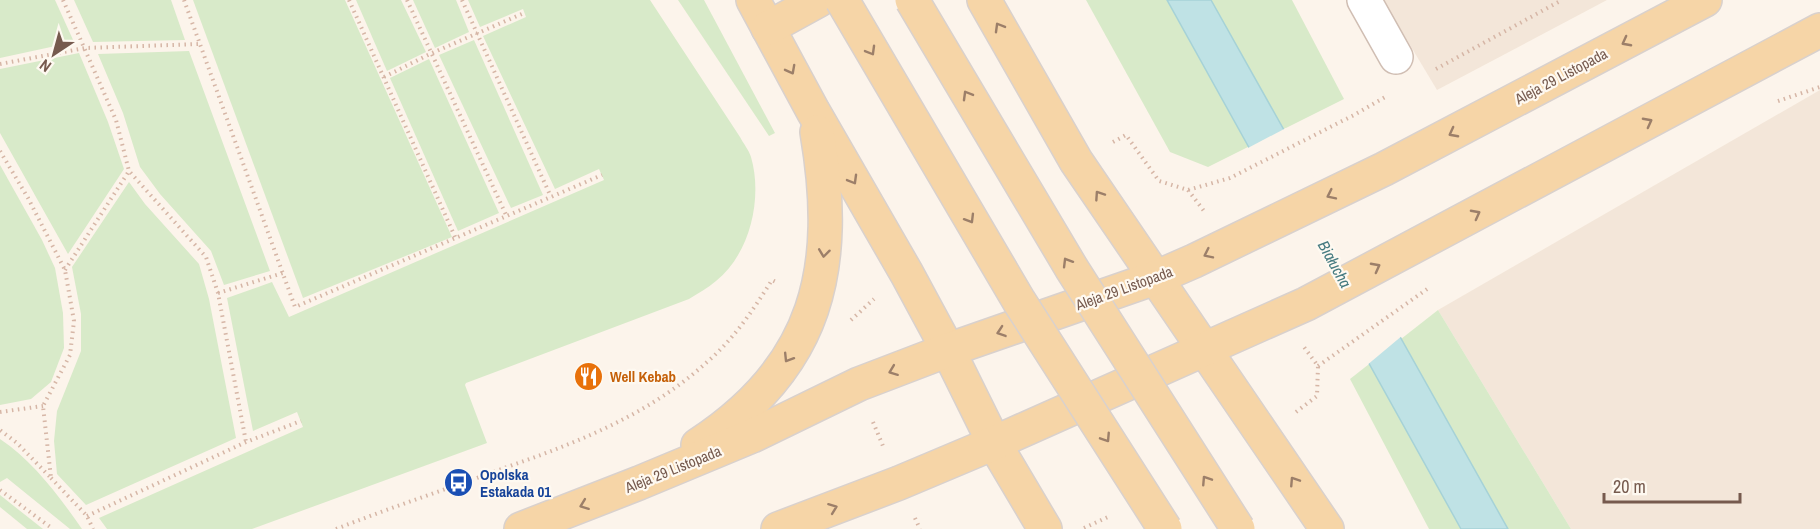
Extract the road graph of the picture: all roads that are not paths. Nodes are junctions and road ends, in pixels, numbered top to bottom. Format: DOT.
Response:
graph roads {
  1 [pos="753,0"];
  2 [pos="819,0"];
  3 [pos="842,0"];
  4 [pos="912,0"];
  5 [pos="984,0"];
  6 [pos="1364,0"];
  7 [pos="1684,5"];
  8 [pos="768,28"];
  9 [pos="1820,30"];
  10 [pos="1396,57"];
  11 [pos="813,111"];
  12 [pos="1155,278"];
  13 [pos="948,350"];
  14 [pos="1205,351"];
  15 [pos="994,443"];
  16 [pos="639,483"];
  17 [pos="521,529"];
  18 [pos="778,529"];
  19 [pos="1045,529"];
  20 [pos="1165,529"];
  21 [pos="1238,529"];
  22 [pos="1327,529"];
  1 -- 8 [label="main road"];
  2 -- 8 [label="main road"];
  3 -- 20 [label="main road, one-way, bridge"];
  21 -- 4 [label="main road, one-way, bridge"];
  12 -- 5 [label="main road, one-way"];
  6 -- 10 [label="street"];
  7 -- 12 [label="main road, Aleja 29 Listopada, one-way"];
  8 -- 11 [label="main road, one-way"];
  14 -- 9 [label="main road, one-way"];
  11 -- 13 [label="main road, one-way"];
  11 -- 16 [label="main road, one-way"];
  12 -- 13 [label="main road, Aleja 29 Listopada, one-way"];
  12 -- 14 [label="main road"];
  13 -- 15 [label="main road"];
  13 -- 16 [label="main road, Aleja 29 Listopada, one-way"];
  14 -- 15 [label="main road"];
  22 -- 14 [label="main road, one-way"];
  18 -- 15 [label="main road, one-way"];
  15 -- 19 [label="main road"];
  16 -- 17 [label="main road, Aleja 29 Listopada, one-way"];
}
